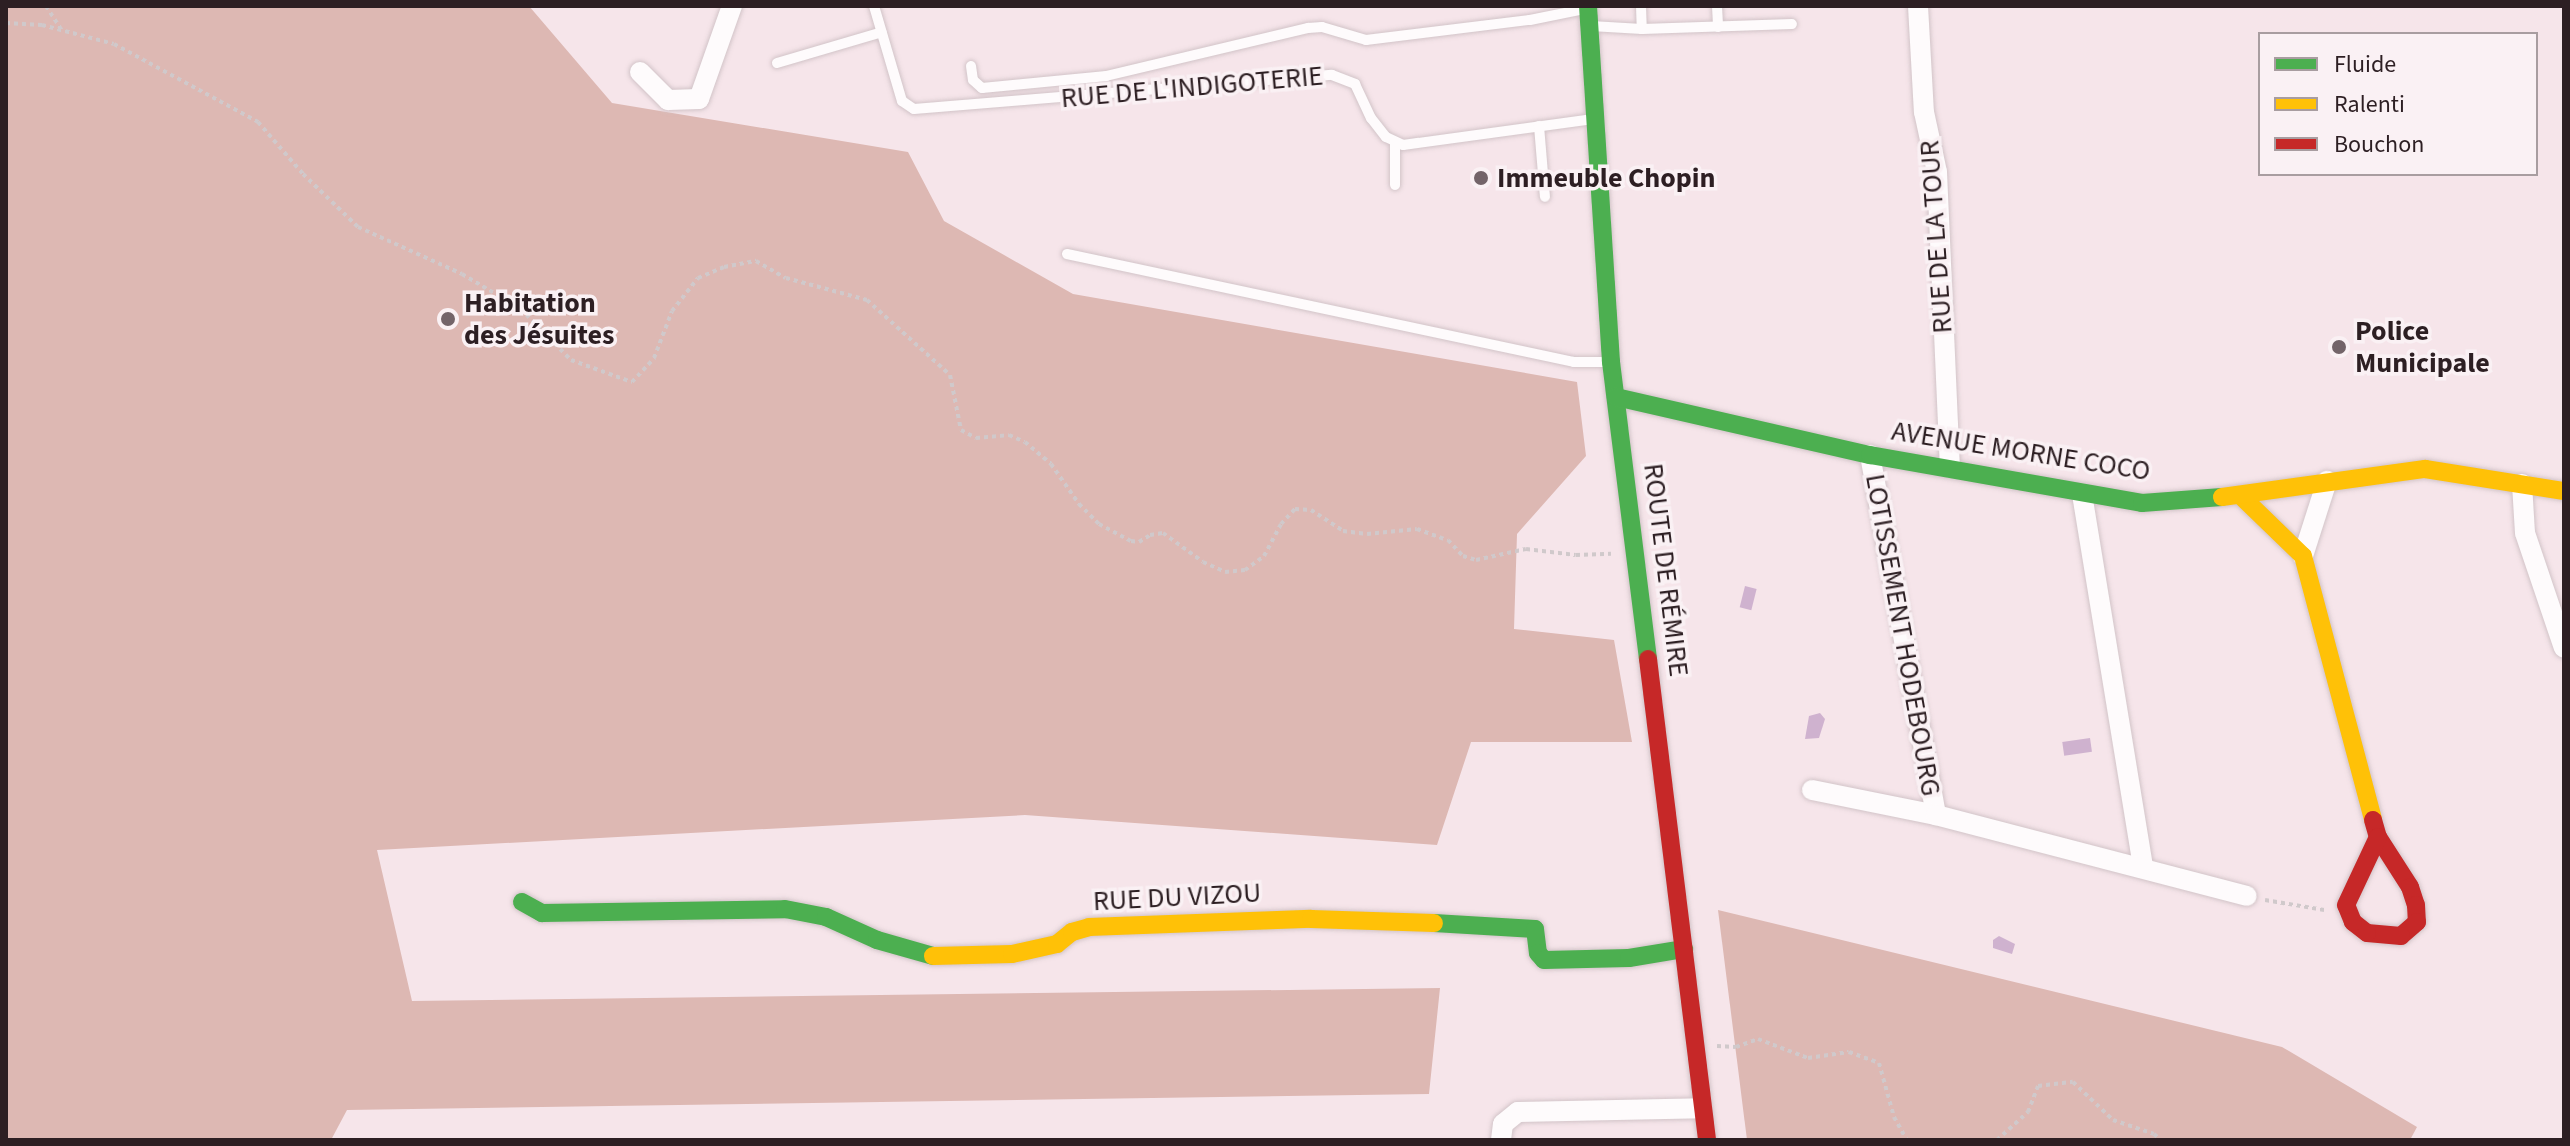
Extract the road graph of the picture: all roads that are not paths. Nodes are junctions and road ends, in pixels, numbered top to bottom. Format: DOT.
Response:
graph roads {
  1 [pos="732,6"];
  2 [pos="874,6"];
  3 [pos="1641,6"];
  4 [pos="1717,6"];
  5 [pos="1918,6"];
  6 [pos="1588,13"];
  7 [pos="1792,24"];
  8 [pos="1718,27"];
  9 [pos="1642,29"];
  10 [pos="882,32"];
  11 [pos="777,63"];
  12 [pos="971,66"];
  13 [pos="640,72"];
  14 [pos="1595,118"];
  15 [pos="1539,126"];
  16 [pos="1395,142"];
  17 [pos="1395,185"];
  18 [pos="1545,197"];
  19 [pos="1067,254"];
  20 [pos="1611,362"];
  21 [pos="1616,397"];
  22 [pos="1870,455"];
  23 [pos="1950,468"];
  24 [pos="2327,481"];
  25 [pos="2522,484"];
  26 [pos="2564,491"];
  27 [pos="2082,494"];
  28 [pos="2241,496"];
  29 [pos="2303,556"];
  30 [pos="2564,648"];
  31 [pos="1812,790"];
  32 [pos="1936,815"];
  33 [pos="2378,837"];
  34 [pos="2143,867"];
  35 [pos="2247,896"];
  36 [pos="522,902"];
  37 [pos="1684,949"];
  38 [pos="1702,1108"];
  39 [pos="1501,1140"];
  40 [pos="1707,1140"];
  1 -- 13 [label="street"];
  2 -- 10 [label="lane, RUE DE L'INDIGOTERIE"];
  3 -- 9 [label="lane"];
  4 -- 8 [label="lane"];
  5 -- 23 [label="street, RUE DE LA TOUR"];
  6 -- 9 [label="lane"];
  6 -- 12 [label="lane"];
  6 -- 14 [label="street, ROUTE DE RÉMIRE"];
  7 -- 8 [label="lane"];
  8 -- 9 [label="lane"];
  10 -- 11 [label="lane"];
  10 -- 16 [label="lane, RUE DE L'INDIGOTERIE"];
  14 -- 15 [label="lane"];
  14 -- 20 [label="street, ROUTE DE RÉMIRE"];
  15 -- 16 [label="lane"];
  15 -- 18 [label="lane"];
  16 -- 17 [label="lane"];
  19 -- 20 [label="lane"];
  20 -- 21 [label="street, ROUTE DE RÉMIRE"];
  21 -- 22 [label="street, AVENUE MORNE COCO"];
  21 -- 37 [label="street, ROUTE DE RÉMIRE"];
  22 -- 23 [label="street, AVENUE MORNE COCO"];
  22 -- 32 [label="street, LOTISSEMENT HODEBOURG"];
  23 -- 27 [label="street, AVENUE MORNE COCO"];
  24 -- 25 [label="street, AVENUE MORNE COCO"];
  24 -- 28 [label="street, AVENUE MORNE COCO"];
  24 -- 29 [label="street"];
  25 -- 26 [label="street, AVENUE MORNE COCO"];
  25 -- 30 [label="street"];
  27 -- 28 [label="street, AVENUE MORNE COCO"];
  27 -- 34 [label="street"];
  28 -- 29 [label="street"];
  29 -- 33 [label="street"];
  31 -- 32 [label="street"];
  32 -- 34 [label="street"];
  33 -- 33 [label="street"];
  34 -- 35 [label="street"];
  36 -- 37 [label="street, RUE DU VIZOU"];
  37 -- 38 [label="street, ROUTE DE RÉMIRE"];
  38 -- 39 [label="street"];
  38 -- 40 [label="street, ROUTE DE RÉMIRE"];
}
